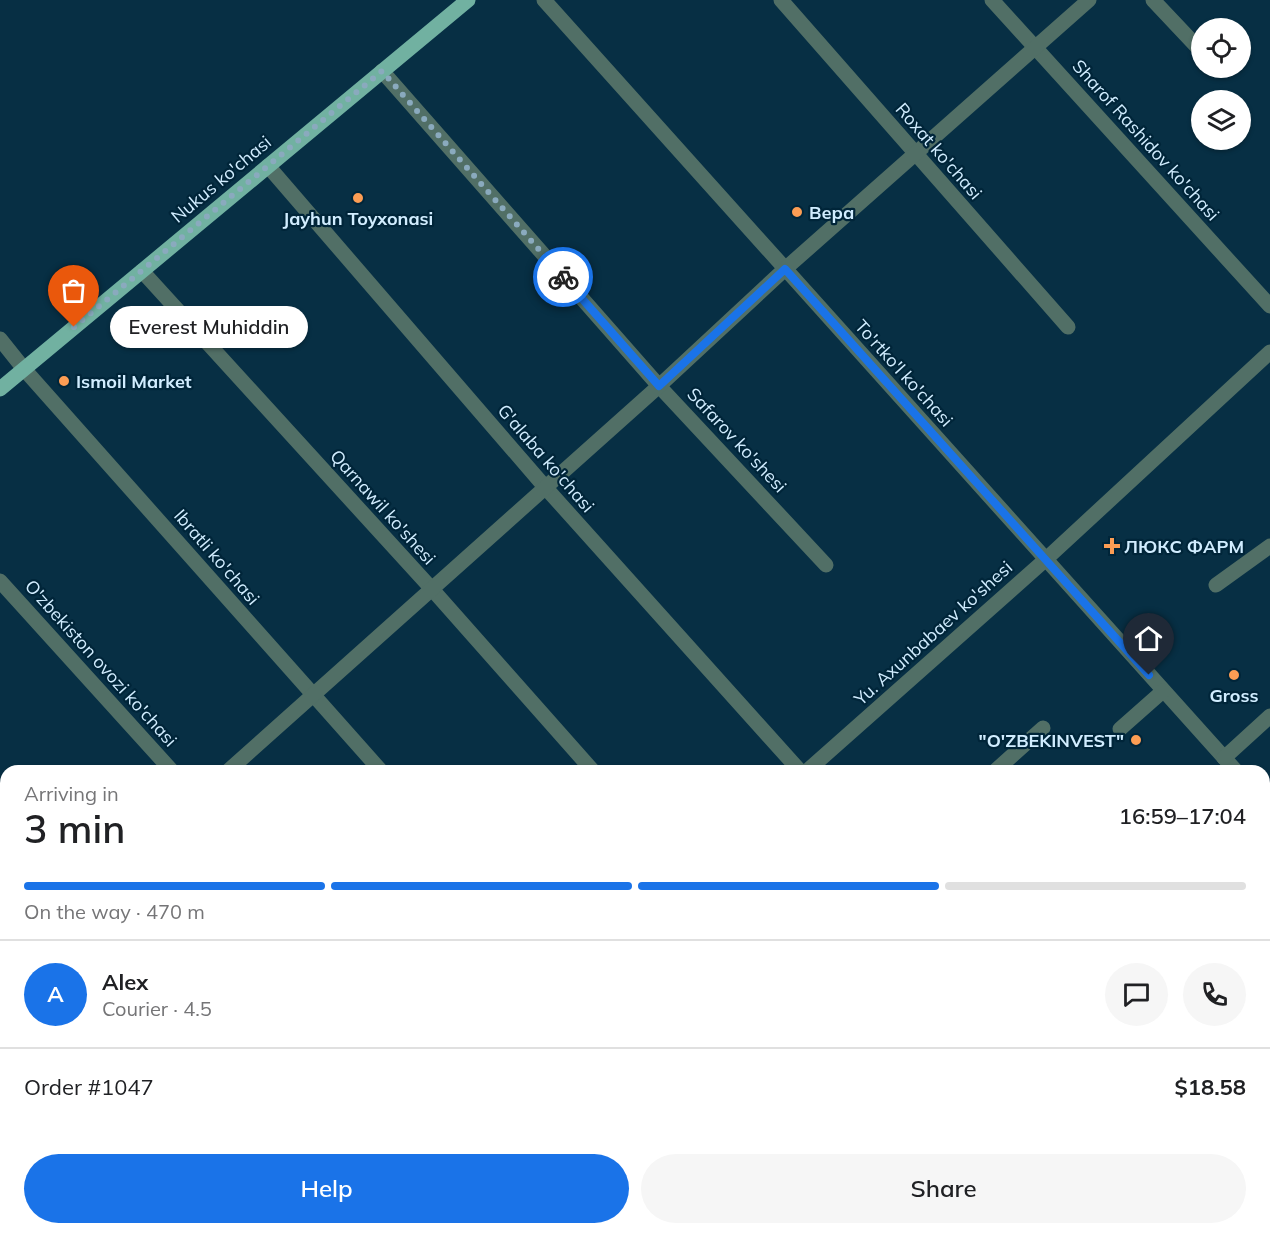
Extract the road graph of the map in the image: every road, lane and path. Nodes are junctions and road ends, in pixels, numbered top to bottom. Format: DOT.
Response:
graph roads {
  1 [pos="468,0"];
  2 [pos="544,0"];
  3 [pos="781,0"];
  4 [pos="992,0"];
  5 [pos="1153,0"];
  6 [pos="1087,1"];
  7 [pos="1191,40"];
  8 [pos="1036,48"];
  9 [pos="382,71"];
  10 [pos="916,155"];
  11 [pos="268,166"];
  12 [pos="785,269"];
  13 [pos="142,271"];
  14 [pos="1270,306"];
  15 [pos="1068,327"];
  16 [pos="0,339"];
  17 [pos="1270,352"];
  18 [pos="24,369"];
  19 [pos="659,386"];
  20 [pos="0,388"];
  21 [pos="545,487"];
  22 [pos="1270,546"];
  23 [pos="1045,560"];
  24 [pos="826,565"];
  25 [pos="0,581"];
  26 [pos="1216,585"];
  27 [pos="431,588"];
  28 [pos="1163,691"];
  29 [pos="312,695"];
  30 [pos="1270,716"];
  31 [pos="1043,728"];
  32 [pos="1119,729"];
  33 [pos="1224,758"];
  34 [pos="167,765"];
  35 [pos="235,765"];
  36 [pos="376,765"];
  37 [pos="589,765"];
  38 [pos="795,765"];
  39 [pos="814,765"];
  40 [pos="1003,765"];
  41 [pos="1230,765"];
  1 -- 9 [label="main road, Nukus ko'chasi"];
  2 -- 12 [label="street, To'rtko'l ko'chasi"];
  3 -- 10 [label="street, Roxat ko'chasi"];
  4 -- 8 [label="street, Sharof Rashidov ko'chasi"];
  5 -- 7 [label="street"];
  6 -- 8 [label="street"];
  8 -- 10 [label="street"];
  8 -- 14 [label="street, Sharof Rashidov ko'chasi"];
  9 -- 11 [label="main road, Nukus ko'chasi"];
  9 -- 19 [label="street, Safarov ko'shesi"];
  10 -- 12 [label="street"];
  10 -- 15 [label="street, Roxat ko'chasi"];
  11 -- 13 [label="main road, Nukus ko'chasi"];
  11 -- 21 [label="street, G'alaba ko'chasi"];
  12 -- 19 [label="street"];
  12 -- 23 [label="street, To'rtko'l ko'chasi"];
  13 -- 18 [label="main road, Nukus ko'chasi"];
  13 -- 27 [label="street, Qarnawil ko'shesi"];
  16 -- 18 [label="street, Ibratli ko'chasi"];
  17 -- 23 [label="street, Yu. Axunbabaev ko'shesi"];
  18 -- 20 [label="main road, Nukus ko'chasi"];
  18 -- 29 [label="street, Ibratli ko'chasi"];
  19 -- 21 [label="street"];
  19 -- 24 [label="street, Safarov ko'shesi"];
  21 -- 27 [label="street"];
  21 -- 38 [label="street, G'alaba ko'chasi"];
  22 -- 26 [label="street"];
  23 -- 28 [label="street, To'rtko'l ko'chasi"];
  23 -- 39 [label="street, Yu. Axunbabaev ko'shesi"];
  25 -- 34 [label="street, O'zbekiston ovozi ko'chasi"];
  27 -- 29 [label="street"];
  27 -- 37 [label="street, Qarnawil ko'shesi"];
  28 -- 32 [label="street"];
  28 -- 33 [label="street, To'rtko'l ko'chasi"];
  29 -- 35 [label="street"];
  29 -- 36 [label="street, Ibratli ko'chasi"];
  30 -- 33 [label="street"];
  31 -- 40 [label="street"];
  33 -- 41 [label="street, To'rtko'l ko'chasi"];
}
